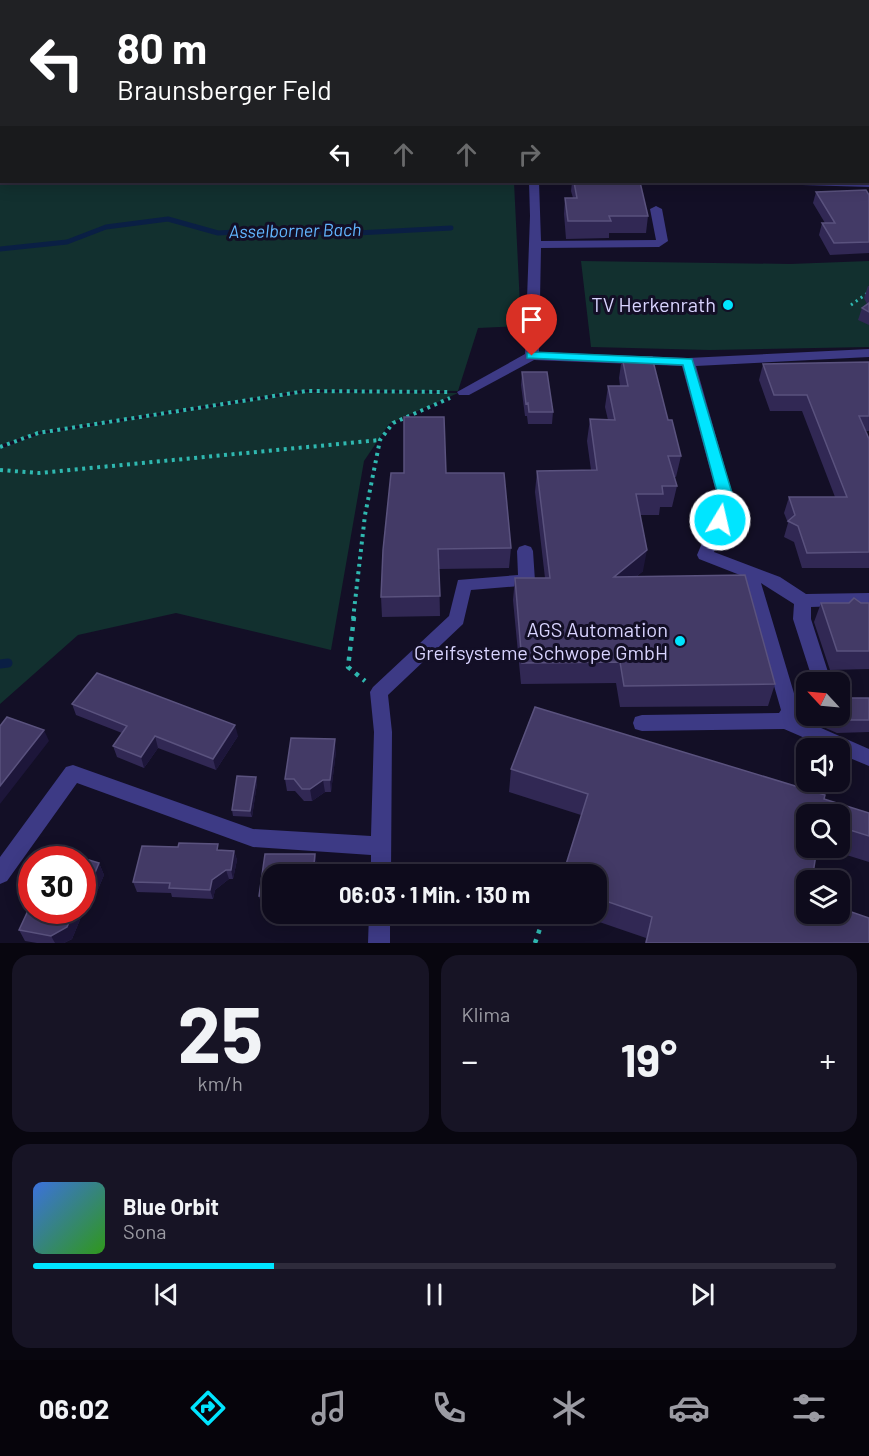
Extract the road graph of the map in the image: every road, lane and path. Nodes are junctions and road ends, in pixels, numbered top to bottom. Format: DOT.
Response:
graph roads {
  1 [pos="534,183"];
  2 [pos="656,208"];
  3 [pos="535,245"];
  4 [pos="869,292"];
  5 [pos="851,305"];
  6 [pos="869,353"];
  7 [pos="532,356"];
  8 [pos="688,362"];
  9 [pos="464,392"];
  10 [pos="380,440"];
  11 [pos="0,447"];
  12 [pos="0,470"];
  13 [pos="525,551"];
  14 [pos="753,573"];
  15 [pos="869,599"];
  16 [pos="803,601"];
  17 [pos="819,672"];
  18 [pos="379,692"];
  19 [pos="785,721"];
  20 [pos="642,723"];
  21 [pos="869,758"];
  22 [pos="382,846"];
  23 [pos="381,864"];
  24 [pos="0,874"];
  25 [pos="380,924"];
  26 [pos="541,924"];
  27 [pos="379,943"];
  28 [pos="535,943"];
  1 -- 3 [label="street"];
  2 -- 3 [label="street"];
  3 -- 7 [label="street"];
  4 -- 5 [label="path"];
  6 -- 8 [label="street"];
  7 -- 8 [label="street"];
  7 -- 9 [label="street"];
  8 -- 14 [label="street"];
  9 -- 10 [label="path"];
  9 -- 11 [label="path"];
  10 -- 12 [label="path"];
  10 -- 18 [label="path"];
  13 -- 18 [label="street"];
  14 -- 16 [label="street"];
  14 -- 19 [label="street"];
  15 -- 16 [label="street"];
  16 -- 17 [label="street"];
  18 -- 22 [label="street"];
  19 -- 20 [label="street"];
  19 -- 21 [label="street"];
  22 -- 23 [label="street"];
  22 -- 24 [label="street"];
  25 -- 27 [label="street"];
  26 -- 28 [label="path"];
}
